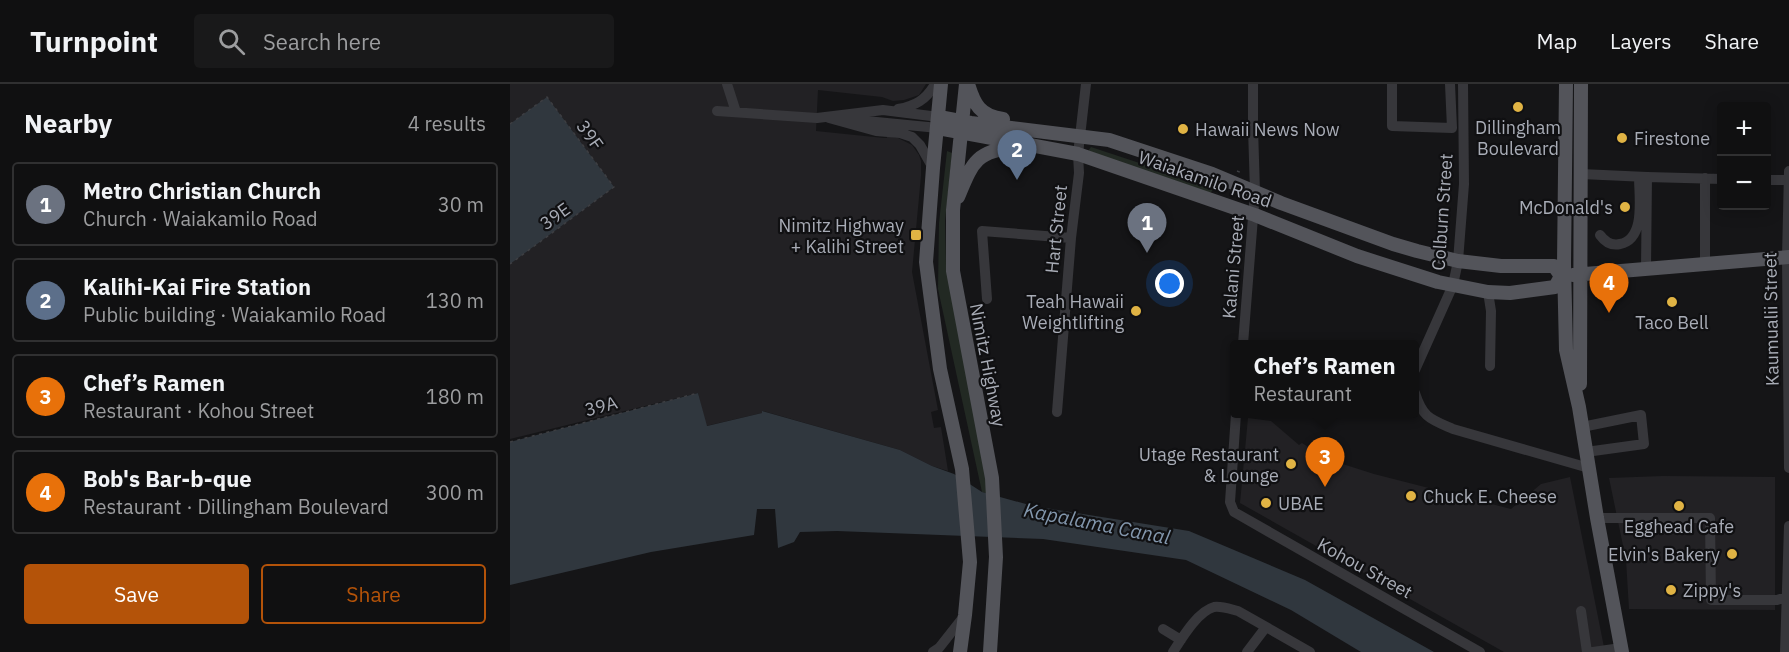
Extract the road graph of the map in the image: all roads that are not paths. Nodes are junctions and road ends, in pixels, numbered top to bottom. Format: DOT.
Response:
graph roads {
  1 [pos="727,84"];
  2 [pos="935,84"];
  3 [pos="941,84"];
  4 [pos="967,84"];
  5 [pos="1086,84"];
  6 [pos="1253,84"];
  7 [pos="1392,84"];
  8 [pos="1450,84"];
  9 [pos="1463,84"];
  10 [pos="1566,84"];
  11 [pos="1581,84"];
  12 [pos="1463,109"];
  13 [pos="1451,110"];
  14 [pos="717,111"];
  15 [pos="883,111"];
  16 [pos="736,112"];
  17 [pos="823,116"];
  18 [pos="938,123"];
  19 [pos="961,127"];
  20 [pos="1042,131"];
  21 [pos="1080,136"];
  22 [pos="1036,145"];
  23 [pos="1078,154"];
  24 [pos="933,168"];
  25 [pos="1789,171"];
  26 [pos="1581,174"];
  27 [pos="1643,177"];
  28 [pos="1705,178"];
  29 [pos="1717,178"];
  30 [pos="1771,180"];
  31 [pos="1789,180"];
  32 [pos="1256,192"];
  33 [pos="953,210"];
  34 [pos="1255,215"];
  35 [pos="1600,235"];
  36 [pos="1071,238"];
  37 [pos="1788,257"];
  38 [pos="1458,261"];
  39 [pos="1705,263"];
  40 [pos="1646,268"];
  41 [pos="1580,274"];
  42 [pos="1563,276"];
  43 [pos="1453,285"];
  44 [pos="1488,292"];
  45 [pos="987,299"];
  46 [pos="1243,340"];
  47 [pos="1419,361"];
  48 [pos="1490,366"];
  49 [pos="1419,404"];
  50 [pos="1579,407"];
  51 [pos="1057,412"];
  52 [pos="1236,418"];
  53 [pos="1582,427"];
  54 [pos="1586,452"];
  55 [pos="1589,468"];
  56 [pos="1789,468"];
  57 [pos="1597,518"];
  58 [pos="1789,526"];
  59 [pos="1788,573"];
  60 [pos="1786,597"];
  61 [pos="1581,611"];
  62 [pos="965,615"];
  63 [pos="1266,627"];
  64 [pos="1163,629"];
  65 [pos="1181,640"];
  66 [pos="1621,650"];
  67 [pos="933,652"];
  68 [pos="960,652"];
  69 [pos="990,652"];
  70 [pos="1173,652"];
  71 [pos="1247,652"];
  72 [pos="1310,652"];
  73 [pos="1480,652"];
  74 [pos="1587,652"];
  75 [pos="1593,652"];
  76 [pos="1785,652"];
  1 -- 16 [label="street"];
  2 -- 15 [label="street"];
  3 -- 18 [label="main road"];
  4 -- 19 [label="main road, Nimitz Highway"];
  4 -- 20 [label="main road"];
  5 -- 21 [label="street, Hart Street"];
  6 -- 32 [label="street, Kalani Street"];
  7 -- 13 [label="street"];
  8 -- 13 [label="street"];
  9 -- 12 [label="street, Colburn Street"];
  10 -- 42 [label="main road"];
  11 -- 26 [label="main road"];
  12 -- 13 [label="street"];
  12 -- 38 [label="street, Colburn Street"];
  14 -- 16 [label="street, Waiakamilo Road"];
  15 -- 17 [label="street, Waiakamilo Road"];
  15 -- 18 [label="street, Waiakamilo Road"];
  16 -- 17 [label="street, Waiakamilo Road"];
  17 -- 18 [label="street, Waiakamilo Road"];
  17 -- 24 [label="street"];
  18 -- 19 [label="main road, Waiakamilo Road"];
  18 -- 24 [label="main road"];
  19 -- 20 [label="main road, Waiakamilo Road"];
  19 -- 22 [label="main road, Waiakamilo Road"];
  19 -- 33 [label="main road, Nimitz Highway"];
  20 -- 21 [label="main road, Waiakamilo Road"];
  21 -- 23 [label="street, Hart Street"];
  21 -- 32 [label="main road, Waiakamilo Road"];
  22 -- 23 [label="main road, Waiakamilo Road"];
  22 -- 33 [label="main road"];
  23 -- 34 [label="main road, Waiakamilo Road"];
  23 -- 36 [label="street, Hart Street"];
  24 -- 62 [label="main road"];
  25 -- 31 [label="street, Kaumualii Street"];
  26 -- 27 [label="street"];
  26 -- 41 [label="main road"];
  27 -- 28 [label="street"];
  27 -- 35 [label="street"];
  27 -- 40 [label="street"];
  28 -- 29 [label="street"];
  28 -- 39 [label="street"];
  30 -- 31 [label="street"];
  31 -- 37 [label="street, Kaumualii Street"];
  32 -- 34 [label="street, Kalani Street"];
  32 -- 38 [label="main road, Waiakamilo Road"];
  33 -- 69 [label="main road, Nimitz Highway"];
  34 -- 43 [label="main road, Waiakamilo Road"];
  34 -- 46 [label="street, Kalani Street"];
  36 -- 45 [label="street"];
  36 -- 51 [label="street, Hart Street"];
  37 -- 39 [label="main road, Waiakamilo Road"];
  37 -- 56 [label="street, Kaumualii Street"];
  38 -- 42 [label="main road, Waiakamilo Road"];
  38 -- 43 [label="street, Colburn Street"];
  39 -- 40 [label="main road, Waiakamilo Road"];
  40 -- 41 [label="main road, Waiakamilo Road"];
  41 -- 42 [label="main road, Waiakamilo Road"];
  41 -- 50 [label="main road"];
  42 -- 44 [label="main road, Waiakamilo Road"];
  42 -- 50 [label="main road"];
  43 -- 44 [label="main road, Waiakamilo Road"];
  43 -- 47 [label="street, Colburn Street"];
  44 -- 48 [label="street"];
  49 -- 55 [label="street"];
  50 -- 53 [label="main road"];
  52 -- 73 [label="street, Kohou Street"];
  53 -- 54 [label="main road"];
  53 -- 54 [label="street"];
  54 -- 55 [label="main road"];
  55 -- 57 [label="main road"];
  57 -- 60 [label="street"];
  57 -- 66 [label="main road"];
  58 -- 59 [label="street"];
  59 -- 60 [label="street"];
  60 -- 76 [label="street"];
  61 -- 74 [label="street"];
  62 -- 67 [label="street"];
  62 -- 68 [label="main road"];
  63 -- 65 [label="street"];
  63 -- 71 [label="street"];
  63 -- 72 [label="street"];
  64 -- 65 [label="street"];
  65 -- 70 [label="street"];
  66 -- 75 [label="street"];
}
